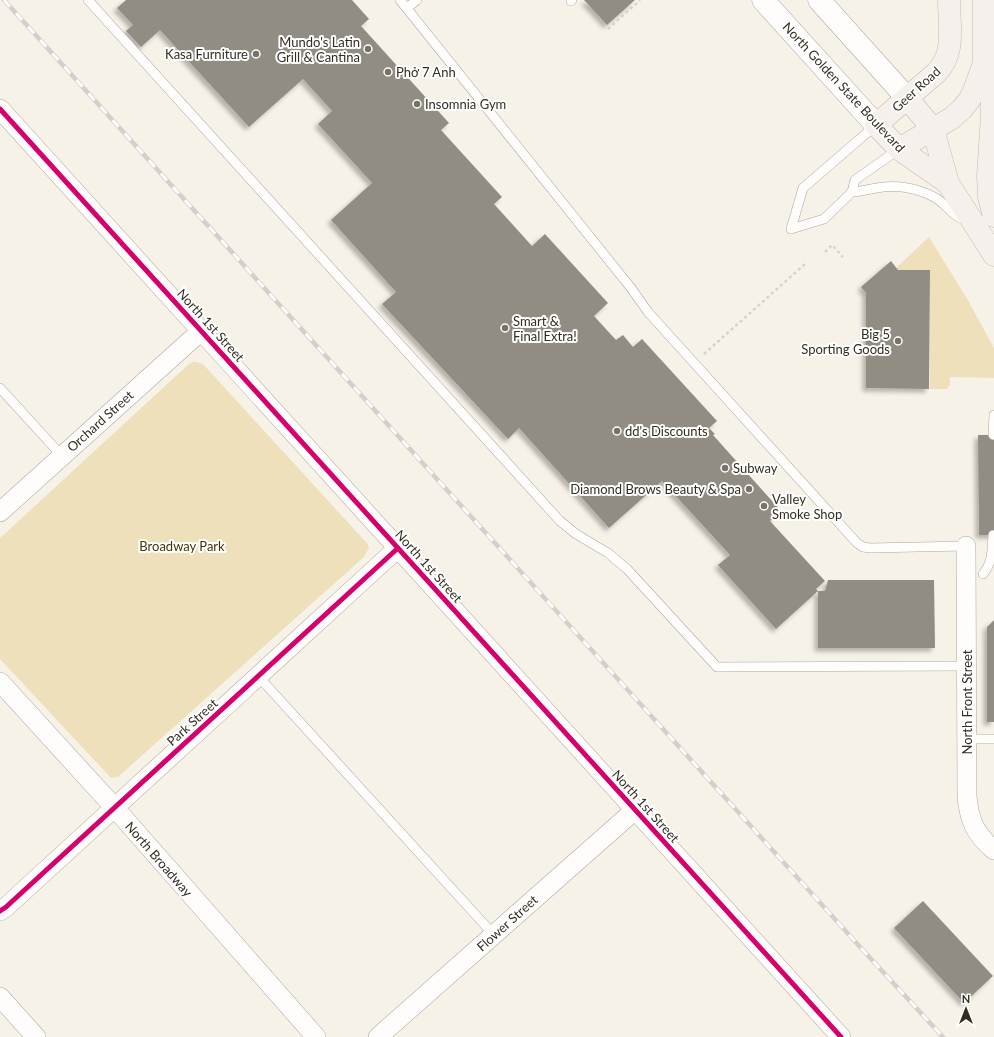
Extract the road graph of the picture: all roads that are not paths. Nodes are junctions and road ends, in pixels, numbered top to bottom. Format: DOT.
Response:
graph roads {
  1 [pos="88,0"];
  2 [pos="400,0"];
  3 [pos="417,0"];
  4 [pos="763,0"];
  5 [pos="819,0"];
  6 [pos="949,0"];
  7 [pos="984,0"];
  8 [pos="407,8"];
  9 [pos="984,63"];
  10 [pos="907,98"];
  11 [pos="0,109"];
  12 [pos="876,125"];
  13 [pos="932,129"];
  14 [pos="899,149"];
  15 [pos="948,183"];
  16 [pos="852,192"];
  17 [pos="994,216"];
  18 [pos="973,221"];
  19 [pos="994,255"];
  20 [pos="201,331"];
  21 [pos="0,388"];
  22 [pos="994,415"];
  23 [pos="993,435"];
  24 [pos="62,456"];
  25 [pos="0,512"];
  26 [pos="993,535"];
  27 [pos="966,546"];
  28 [pos="398,548"];
  29 [pos="994,569"];
  30 [pos="975,575"];
  31 [pos="968,666"];
  32 [pos="258,676"];
  33 [pos="0,682"];
  34 [pos="968,739"];
  35 [pos="994,739"];
  36 [pos="114,807"];
  37 [pos="635,810"];
  38 [pos="994,850"];
  39 [pos="0,911"];
  40 [pos="494,935"];
  41 [pos="0,997"];
  42 [pos="36,1037"];
  43 [pos="316,1037"];
  44 [pos="378,1037"];
  45 [pos="841,1037"];
  1 -- 31 [label="lane"];
  2 -- 8 [label="lane"];
  3 -- 8 [label="lane"];
  4 -- 12 [label="main road, North Golden State Boulevard"];
  5 -- 10 [label="main road, North Golden State Boulevard"];
  6 -- 10 [label="main road, Geer Road"];
  7 -- 9 [label="main road"];
  8 -- 27 [label="lane"];
  9 -- 13 [label="main road"];
  9 -- 17 [label="main road"];
  10 -- 12 [label="main road, Geer Road"];
  10 -- 13 [label="main road, North Golden State Boulevard"];
  11 -- 20 [label="street, North 1st Street"];
  12 -- 14 [label="main road, North Golden State Boulevard"];
  12 -- 16 [label="lane"];
  13 -- 14 [label="main road"];
  13 -- 15 [label="main road, North Golden State Boulevard"];
  14 -- 15 [label="main road, North Golden State Boulevard"];
  14 -- 16 [label="lane"];
  15 -- 18 [label="main road, North Golden State Boulevard"];
  16 -- 18 [label="lane"];
  18 -- 19 [label="main road, North Golden State Boulevard"];
  20 -- 24 [label="street, Orchard Street"];
  20 -- 28 [label="street, North 1st Street"];
  21 -- 24 [label="lane"];
  22 -- 23 [label="lane"];
  24 -- 25 [label="street, Orchard Street"];
  26 -- 30 [label="lane"];
  27 -- 30 [label="street, North Front Street"];
  28 -- 32 [label="street, Park Street"];
  28 -- 37 [label="street, North 1st Street"];
  29 -- 30 [label="lane"];
  30 -- 31 [label="street, North Front Street"];
  31 -- 34 [label="street, North Front Street"];
  32 -- 36 [label="street, Park Street"];
  32 -- 40 [label="lane"];
  33 -- 36 [label="street, North Broadway"];
  34 -- 35 [label="lane"];
  34 -- 38 [label="street, North Front Street"];
  36 -- 39 [label="street, Park Street"];
  36 -- 43 [label="street, North Broadway"];
  37 -- 40 [label="street, Flower Street"];
  37 -- 45 [label="street, North 1st Street"];
  40 -- 44 [label="street, Flower Street"];
  41 -- 42 [label="street"];
}
